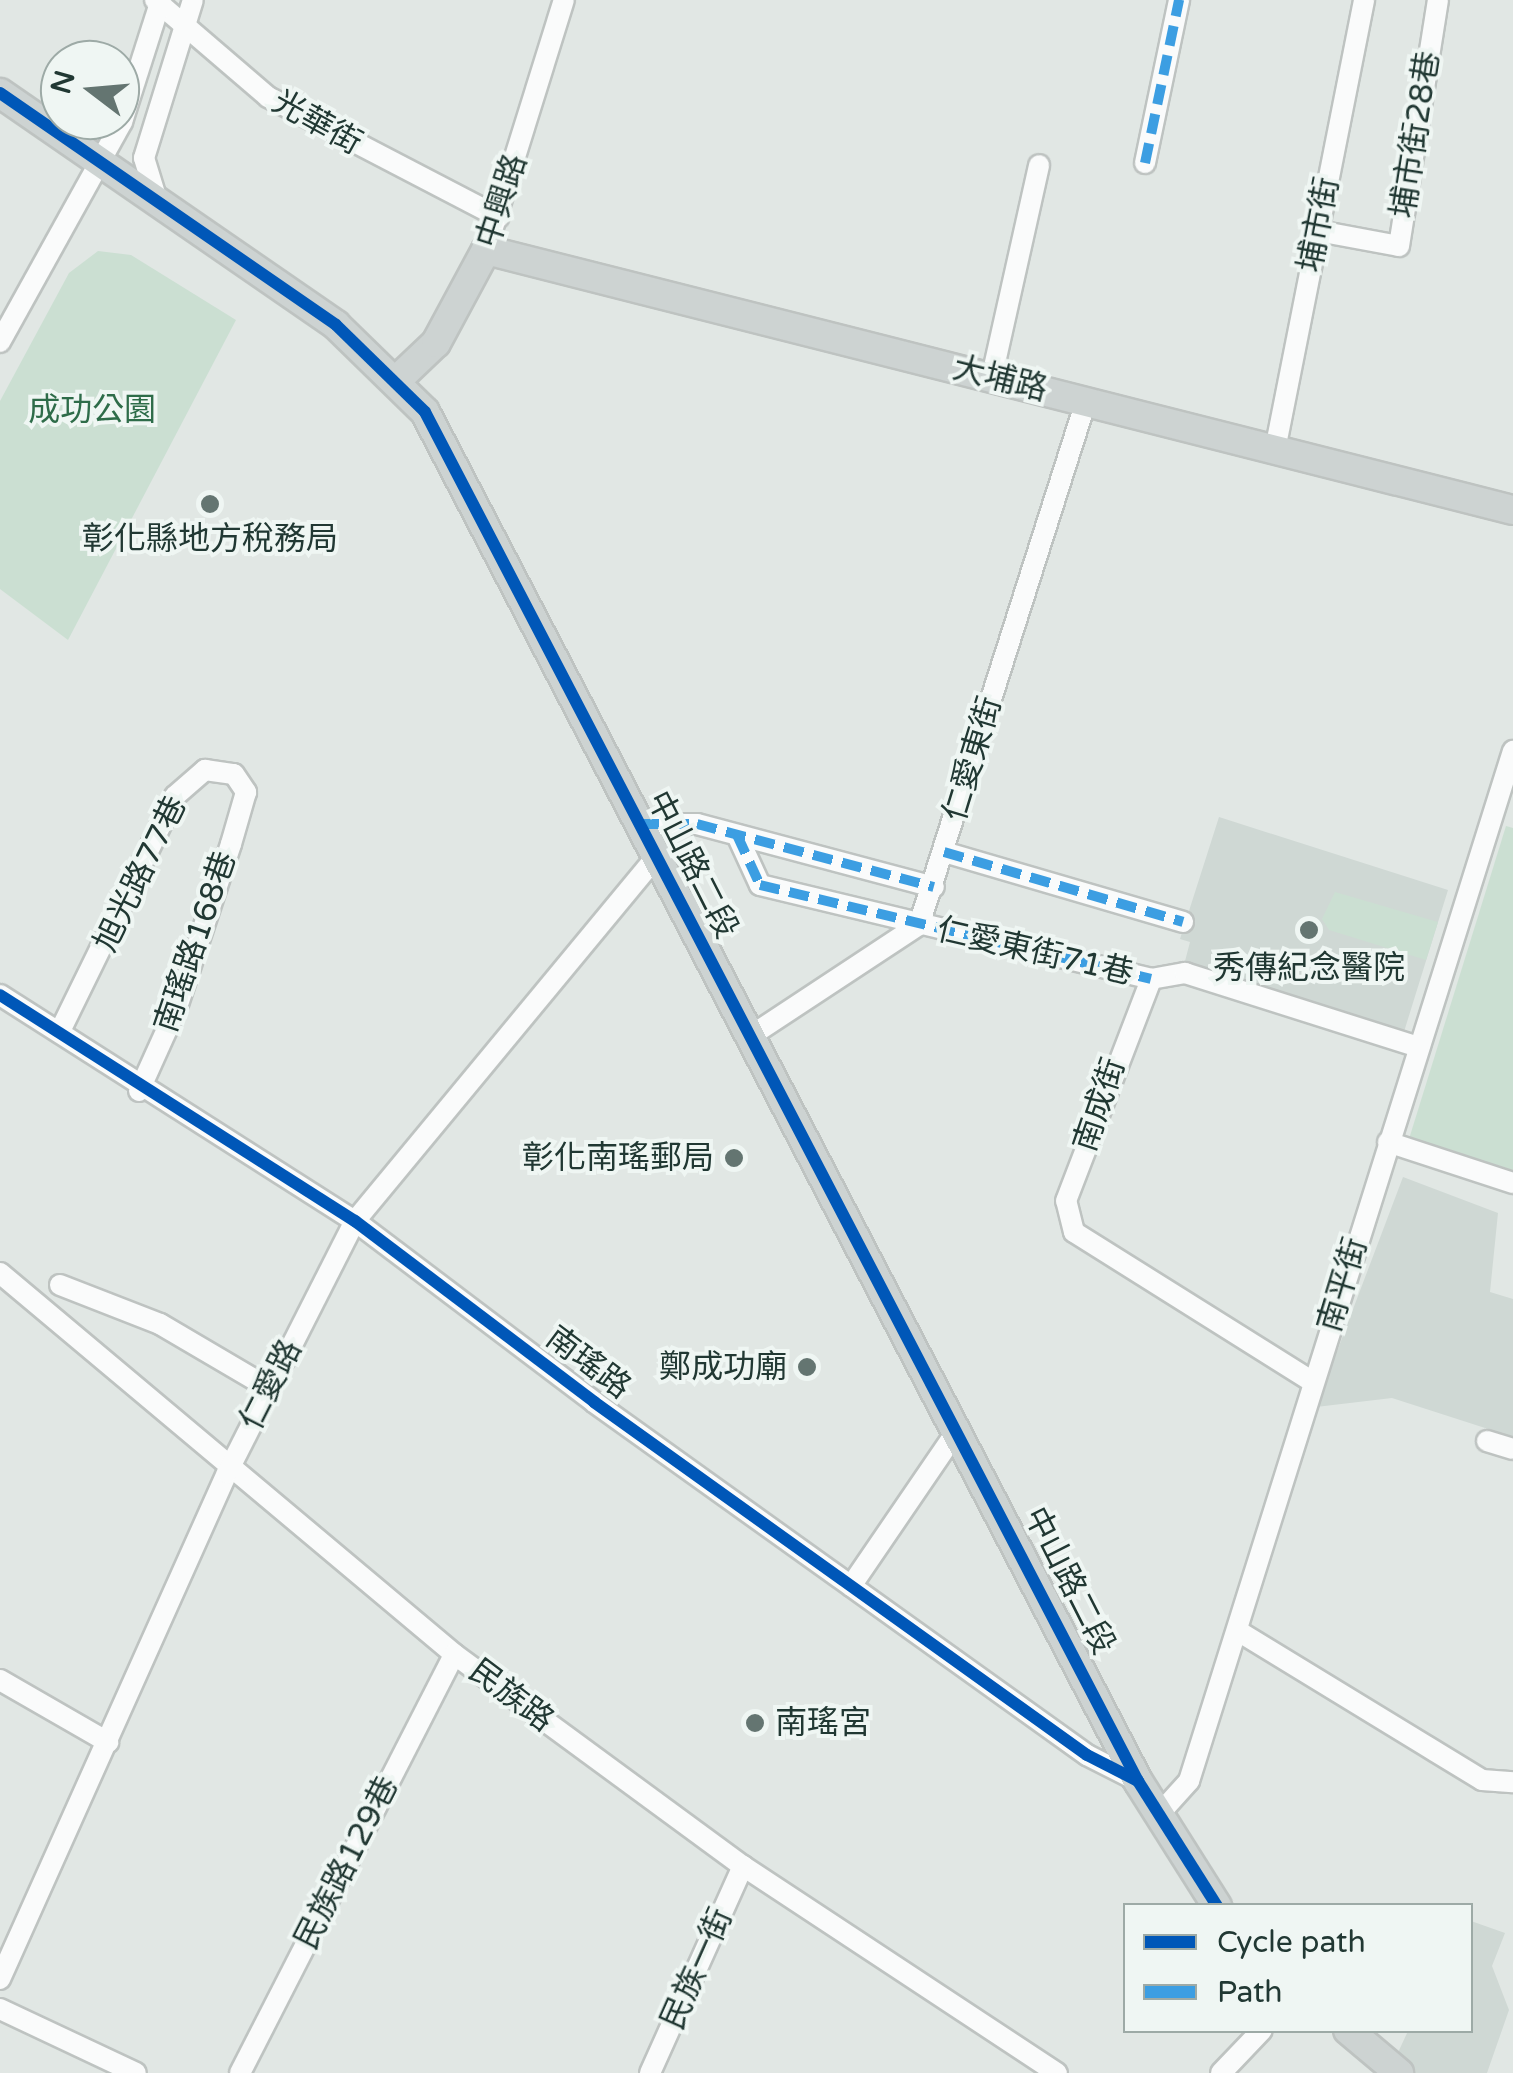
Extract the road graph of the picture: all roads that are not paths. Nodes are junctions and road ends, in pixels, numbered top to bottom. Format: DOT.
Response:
graph roads {
  1 [pos="193,0"];
  2 [pos="564,0"];
  3 [pos="1179,0"];
  4 [pos="1364,0"];
  5 [pos="1438,0"];
  6 [pos="158,1"];
  7 [pos="184,29"];
  8 [pos="0,93"];
  9 [pos="97,159"];
  10 [pos="1144,163"];
  11 [pos="1039,165"];
  12 [pos="156,197"];
  13 [pos="499,217"];
  14 [pos="1318,231"];
  15 [pos="486,250"];
  16 [pos="0,342"];
  17 [pos="992,376"];
  18 [pos="398,379"];
  19 [pos="1086,401"];
  20 [pos="1276,450"];
  21 [pos="1513,510"];
  22 [pos="1513,751"];
  23 [pos="246,792"];
  24 [pos="1505,798"];
  25 [pos="639,824"];
  26 [pos="737,835"];
  27 [pos="944,852"];
  28 [pos="654,860"];
  29 [pos="934,887"];
  30 [pos="1183,922"];
  31 [pos="919,925"];
  32 [pos="1150,979"];
  33 [pos="0,995"];
  34 [pos="60,1032"];
  35 [pos="752,1035"];
  36 [pos="1418,1047"];
  37 [pos="138,1091"];
  38 [pos="1388,1142"];
  39 [pos="1513,1182"];
  40 [pos="355,1221"];
  41 [pos="0,1273"];
  42 [pos="60,1285"];
  43 [pos="1313,1382"];
  44 [pos="269,1388"];
  45 [pos="958,1429"];
  46 [pos="1487,1441"];
  47 [pos="1513,1449"];
  48 [pos="227,1473"];
  49 [pos="851,1586"];
  50 [pos="1238,1631"];
  51 [pos="454,1654"];
  52 [pos="0,1680"];
  53 [pos="108,1742"];
  54 [pos="1138,1781"];
  55 [pos="1513,1782"];
  56 [pos="1161,1812"];
  57 [pos="743,1866"];
  58 [pos="1215,1903"];
  59 [pos="0,1979"];
  60 [pos="0,2009"];
  61 [pos="1259,2033"];
  62 [pos="1352,2033"];
  63 [pos="136,2073"];
  64 [pos="240,2073"];
  65 [pos="650,2073"];
  66 [pos="1057,2073"];
  67 [pos="1221,2073"];
  68 [pos="1400,2073"];
  1 -- 7 [label="street"];
  2 -- 13 [label="street, 中興路"];
  3 -- 10 [label="street"];
  4 -- 14 [label="street, 埔市街"];
  5 -- 14 [label="street, 埔市街28巷"];
  6 -- 7 [label="street, 光華街"];
  6 -- 9 [label="street"];
  7 -- 12 [label="street"];
  7 -- 13 [label="street, 光華街"];
  8 -- 9 [label="main road, 中山路二段"];
  9 -- 12 [label="main road, 中山路二段"];
  9 -- 16 [label="street"];
  11 -- 17 [label="street"];
  12 -- 18 [label="main road, 中山路二段"];
  13 -- 15 [label="street, 中興路"];
  14 -- 20 [label="street, 埔市街"];
  15 -- 17 [label="main road, 大埔路"];
  15 -- 18 [label="main road, 中興路"];
  17 -- 19 [label="main road, 大埔路"];
  18 -- 25 [label="main road, 中山路二段"];
  19 -- 20 [label="main road, 大埔路"];
  19 -- 27 [label="street, 仁愛東街"];
  20 -- 21 [label="main road, 大埔路"];
  22 -- 24 [label="street, 南平街"];
  23 -- 34 [label="street, 旭光路77巷"];
  23 -- 37 [label="street, 南瑤路168巷"];
  24 -- 36 [label="street, 南平街"];
  25 -- 26 [label="street"];
  25 -- 28 [label="main road, 中山路二段"];
  26 -- 29 [label="street"];
  26 -- 31 [label="street, 仁愛東街71巷"];
  27 -- 29 [label="street, 仁愛東街"];
  27 -- 30 [label="street"];
  28 -- 35 [label="main road, 中山路二段"];
  28 -- 40 [label="street, 仁愛路"];
  29 -- 31 [label="street, 仁愛東街"];
  31 -- 32 [label="street, 仁愛東街71巷"];
  31 -- 35 [label="street"];
  32 -- 36 [label="street"];
  32 -- 43 [label="street, 南成街"];
  33 -- 34 [label="street, 南瑤路"];
  34 -- 37 [label="street, 南瑤路"];
  35 -- 45 [label="main road, 中山路二段"];
  36 -- 38 [label="street, 南平街"];
  37 -- 40 [label="street, 南瑤路"];
  38 -- 39 [label="street"];
  38 -- 43 [label="street, 南平街"];
  40 -- 44 [label="street, 仁愛路"];
  40 -- 49 [label="street, 南瑤路"];
  41 -- 48 [label="street, 民族路"];
  42 -- 44 [label="street"];
  43 -- 50 [label="street, 南平街"];
  44 -- 48 [label="street, 仁愛路"];
  45 -- 49 [label="street"];
  45 -- 54 [label="main road, 中山路二段"];
  46 -- 47 [label="street"];
  48 -- 51 [label="street, 民族路"];
  48 -- 53 [label="street, 仁愛路"];
  49 -- 54 [label="street, 南瑤路"];
  50 -- 55 [label="street"];
  50 -- 56 [label="street, 南平街"];
  51 -- 57 [label="street, 民族路"];
  51 -- 64 [label="street, 民族路129巷"];
  52 -- 53 [label="street"];
  53 -- 59 [label="street, 仁愛路"];
  54 -- 56 [label="main road, 中山路二段"];
  56 -- 58 [label="main road, 中山路二段"];
  57 -- 65 [label="street, 民族一街"];
  57 -- 66 [label="street, 民族路"];
  60 -- 63 [label="street"];
  61 -- 67 [label="street"];
  62 -- 68 [label="main road"];
}
